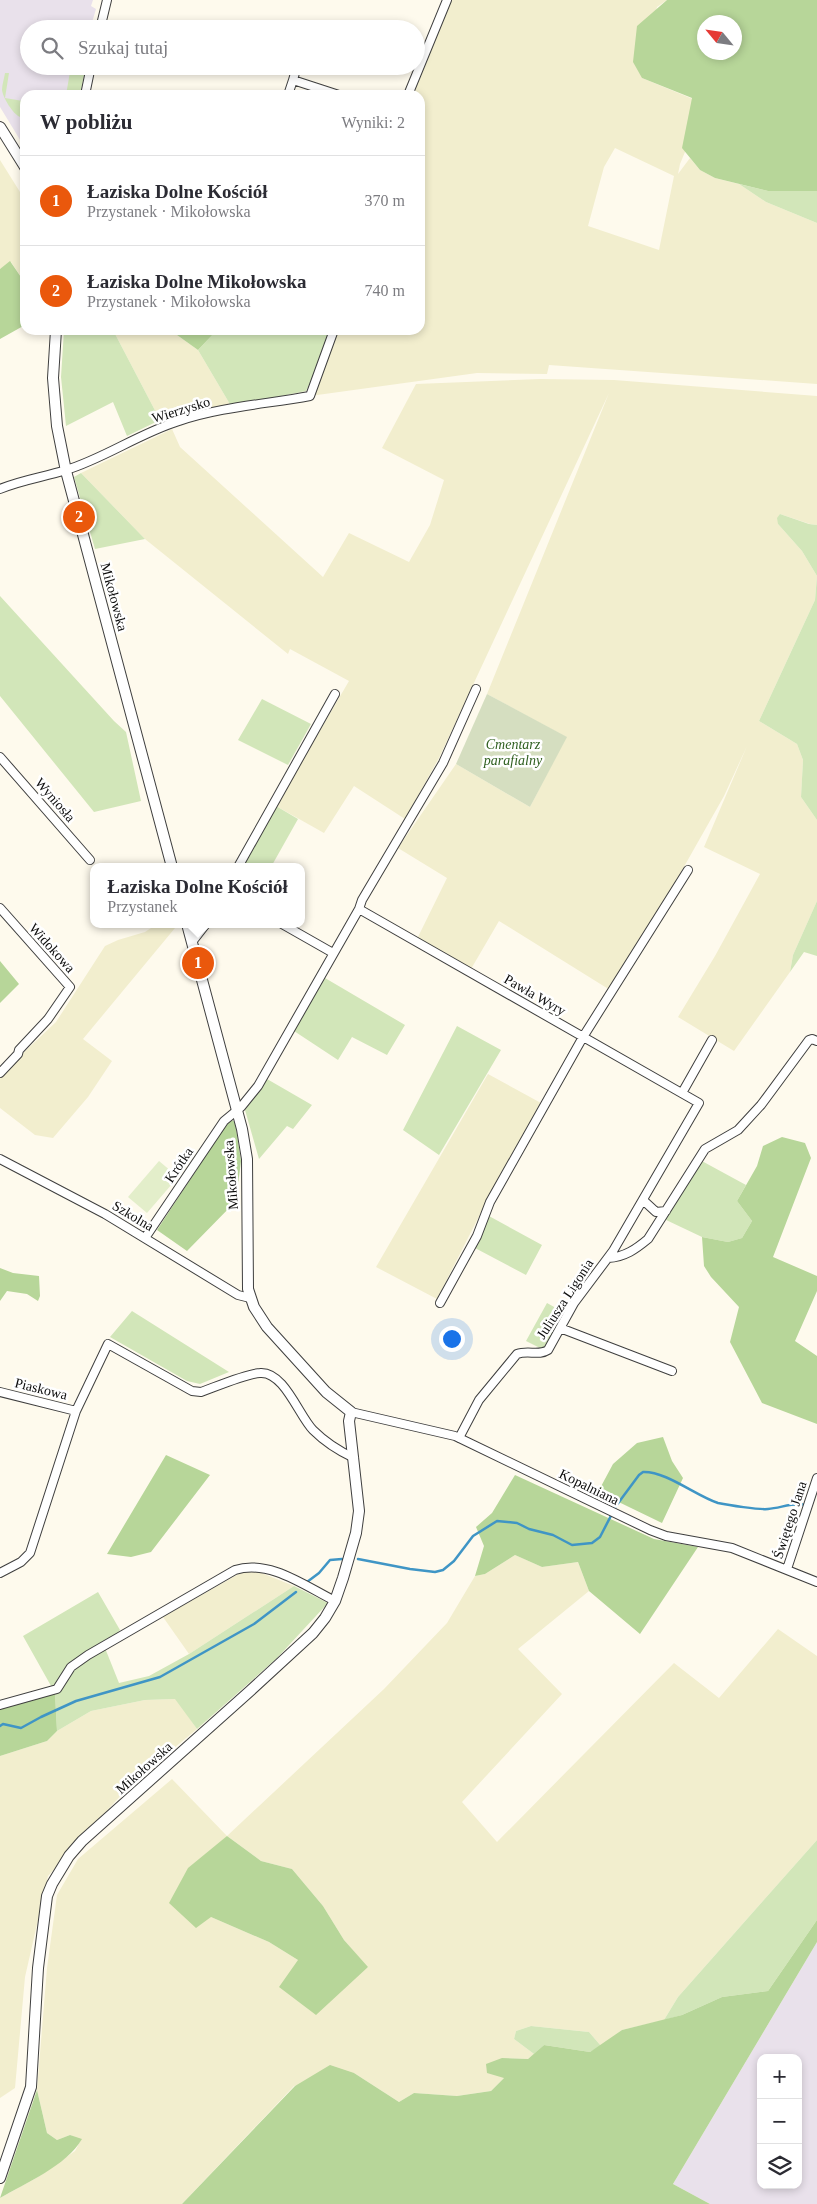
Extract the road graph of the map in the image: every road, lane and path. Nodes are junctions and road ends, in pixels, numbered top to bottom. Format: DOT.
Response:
graph roads {
  1 [pos="107,0"];
  2 [pos="447,0"];
  3 [pos="102,20"];
  4 [pos="425,54"];
  5 [pos="89,75"];
  6 [pos="294,75"];
  7 [pos="416,75"];
  8 [pos="293,80"];
  9 [pos="86,90"];
  10 [pos="290,90"];
  11 [pos="324,90"];
  12 [pos="410,90"];
  13 [pos="0,127"];
  14 [pos="20,160"];
  15 [pos="56,335"];
  16 [pos="332,335"];
  17 [pos="66,470"];
  18 [pos="0,489"];
  19 [pos="476,689"];
  20 [pos="335,694"];
  21 [pos="0,757"];
  22 [pos="90,860"];
  23 [pos="171,863"];
  24 [pos="240,863"];
  25 [pos="688,870"];
  26 [pos="0,908"];
  27 [pos="359,909"];
  28 [pos="188,928"];
  29 [pos="203,928"];
  30 [pos="289,928"];
  31 [pos="192,942"];
  32 [pos="334,953"];
  33 [pos="583,1037"];
  34 [pos="712,1040"];
  35 [pos="817,1041"];
  36 [pos="0,1073"];
  37 [pos="682,1093"];
  38 [pos="699,1103"];
  39 [pos="237,1109"];
  40 [pos="0,1159"];
  41 [pos="644,1200"];
  42 [pos="666,1211"];
  43 [pos="145,1238"];
  44 [pos="608,1258"];
  45 [pos="250,1298"];
  46 [pos="440,1303"];
  47 [pos="560,1328"];
  48 [pos="672,1371"];
  49 [pos="0,1392"];
  50 [pos="76,1411"];
  51 [pos="351,1412"];
  52 [pos="459,1438"];
  53 [pos="354,1458"];
  54 [pos="817,1478"];
  55 [pos="787,1569"];
  56 [pos="0,1573"];
  57 [pos="817,1582"];
  58 [pos="335,1601"];
  59 [pos="0,1705"];
  60 [pos="0,2178"];
  1 -- 3 [label="street"];
  2 -- 4 [label="street"];
  5 -- 9 [label="street"];
  6 -- 8 [label="street"];
  7 -- 12 [label="street"];
  8 -- 10 [label="street"];
  8 -- 11 [label="street"];
  13 -- 14 [label="street"];
  15 -- 17 [label="street, Mikołowska"];
  16 -- 17 [label="street, Wierzysko"];
  17 -- 18 [label="street, Wierzysko"];
  17 -- 23 [label="street, Mikołowska"];
  19 -- 27 [label="street, Krótka"];
  20 -- 24 [label="street"];
  21 -- 22 [label="street, Wyniosła"];
  25 -- 33 [label="street"];
  26 -- 36 [label="street, Widokowa"];
  27 -- 32 [label="street, Krótka"];
  27 -- 33 [label="street, Pawła Wyry"];
  28 -- 31 [label="street, Mikołowska"];
  29 -- 31 [label="street"];
  30 -- 32 [label="street"];
  31 -- 39 [label="street, Mikołowska"];
  32 -- 39 [label="street, Krótka"];
  33 -- 37 [label="street, Pawła Wyry"];
  33 -- 46 [label="street"];
  34 -- 37 [label="street"];
  35 -- 42 [label="street"];
  37 -- 38 [label="street, Pawła Wyry"];
  38 -- 41 [label="street, Juliusza Ligonia"];
  39 -- 43 [label="street, Krótka"];
  39 -- 45 [label="street, Mikołowska"];
  40 -- 43 [label="street, Szkolna"];
  41 -- 42 [label="street"];
  41 -- 44 [label="street, Juliusza Ligonia"];
  42 -- 44 [label="street"];
  43 -- 45 [label="street, Szkolna"];
  44 -- 47 [label="street, Juliusza Ligonia"];
  45 -- 51 [label="street, Mikołowska"];
  47 -- 48 [label="street"];
  47 -- 52 [label="street, Juliusza Ligonia"];
  49 -- 50 [label="street, Piaskowa"];
  50 -- 53 [label="street"];
  50 -- 56 [label="street"];
  51 -- 52 [label="street, Kopalniana"];
  51 -- 53 [label="street, Mikołowska"];
  52 -- 55 [label="street, Kopalniana"];
  53 -- 58 [label="street, Mikołowska"];
  54 -- 55 [label="street, Świętego Jana"];
  55 -- 57 [label="street, Kopalniana"];
  58 -- 59 [label="street"];
  58 -- 60 [label="street, Mikołowska"];
}
